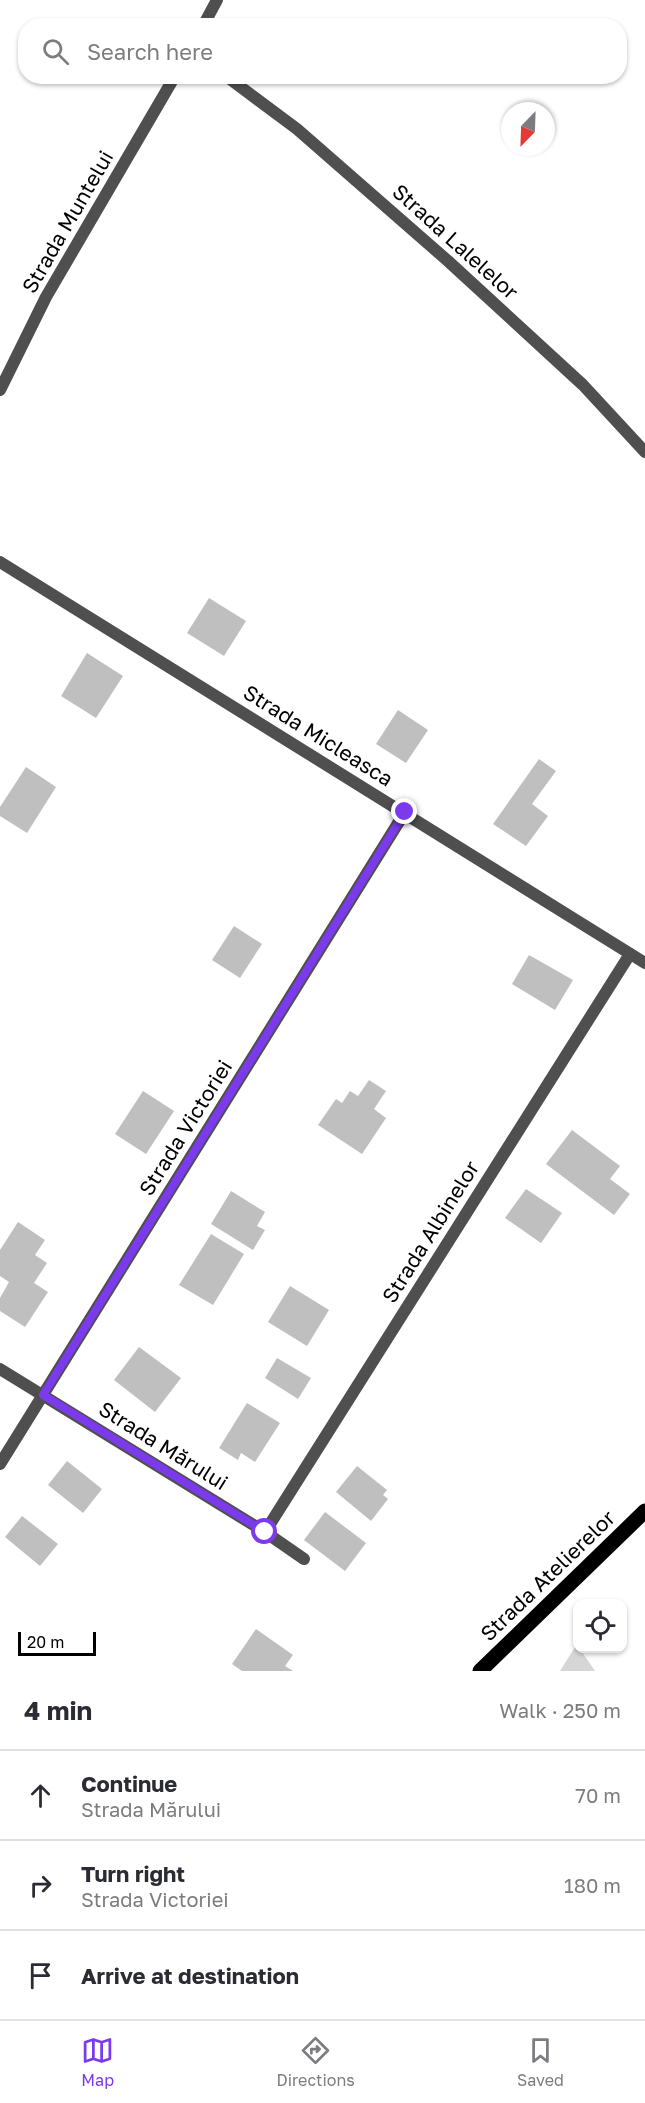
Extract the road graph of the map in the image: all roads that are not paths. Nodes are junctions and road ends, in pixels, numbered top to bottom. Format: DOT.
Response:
graph roads {
  1 [pos="217,0"];
  2 [pos="207,18"];
  3 [pos="170,84"];
  4 [pos="237,84"];
  5 [pos="0,390"];
  6 [pos="645,452"];
  7 [pos="0,562"];
  8 [pos="405,812"];
  9 [pos="630,954"];
  10 [pos="645,963"];
  11 [pos="0,1369"];
  12 [pos="43,1395"];
  13 [pos="0,1464"];
  14 [pos="645,1511"];
  15 [pos="265,1532"];
  16 [pos="304,1559"];
  17 [pos="480,1671"];
  1 -- 2 [label="street"];
  3 -- 5 [label="street, Strada Muntelui"];
  4 -- 6 [label="street, Strada Lalelelor"];
  7 -- 8 [label="street, Strada Micleasca"];
  8 -- 9 [label="street, Strada Micleasca"];
  8 -- 12 [label="street, Strada Victoriei"];
  9 -- 10 [label="street, Strada Micleasca"];
  9 -- 15 [label="street, Strada Albinelor"];
  11 -- 12 [label="street, Strada Mărului"];
  12 -- 13 [label="street, Strada Victoriei"];
  12 -- 15 [label="street, Strada Mărului"];
  14 -- 17 [label="main road, Strada Atelierelor"];
  15 -- 16 [label="street, Strada Mărului"];
}
